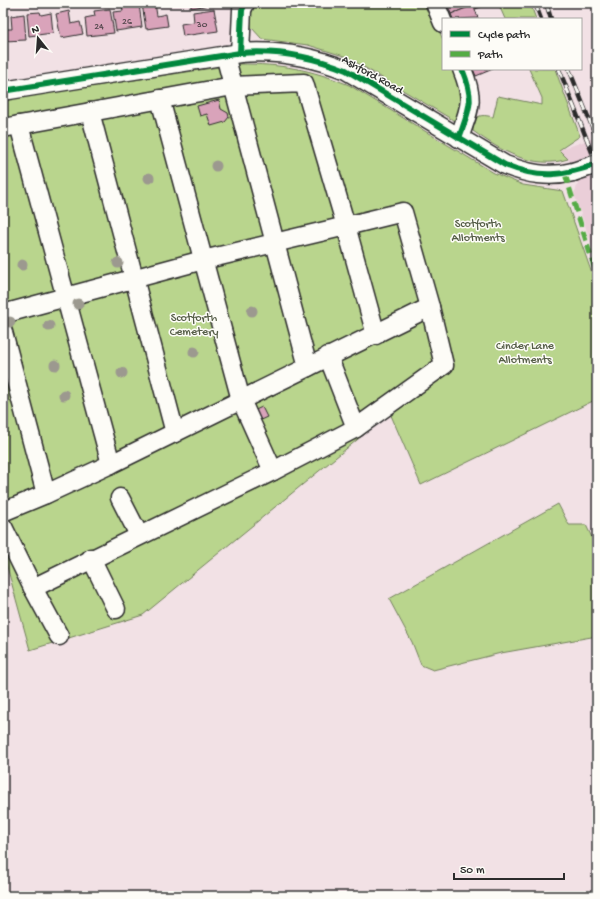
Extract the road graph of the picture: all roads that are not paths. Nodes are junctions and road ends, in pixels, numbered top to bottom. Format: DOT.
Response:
graph roads {
  1 [pos="245,3"];
  2 [pos="435,3"];
  3 [pos="442,20"];
  4 [pos="232,54"];
  5 [pos="462,70"];
  6 [pos="233,86"];
  7 [pos="3,92"];
  8 [pos="160,99"];
  9 [pos="90,112"];
  10 [pos="11,126"];
  11 [pos="459,138"];
  12 [pos="597,164"];
  13 [pos="346,226"];
  14 [pos="274,243"];
  15 [pos="203,260"];
  16 [pos="135,280"];
  17 [pos="66,298"];
  18 [pos="430,307"];
  19 [pos="3,314"];
  20 [pos="3,332"];
  21 [pos="376,335"];
  22 [pos="328,356"];
  23 [pos="308,367"];
  24 [pos="241,400"];
  25 [pos="356,428"];
  26 [pos="175,433"];
  27 [pos="111,464"];
  28 [pos="273,471"];
  29 [pos="46,494"];
  30 [pos="120,498"];
  31 [pos="4,514"];
  32 [pos="139,536"];
  33 [pos="91,558"];
  34 [pos="33,588"];
  35 [pos="116,608"];
  36 [pos="59,636"];
  1 -- 4 [label="street"];
  2 -- 3 [label="street"];
  4 -- 6 [label="street"];
  4 -- 7 [label="street, Ashford Road"];
  4 -- 11 [label="street, Ashford Road"];
  5 -- 11 [label="street"];
  6 -- 8 [label="street"];
  6 -- 13 [label="street"];
  6 -- 14 [label="street"];
  8 -- 9 [label="street"];
  8 -- 15 [label="street"];
  9 -- 10 [label="street"];
  9 -- 16 [label="street"];
  10 -- 17 [label="street"];
  11 -- 12 [label="street, Ashford Road, bridge"];
  13 -- 14 [label="street"];
  13 -- 18 [label="street"];
  13 -- 21 [label="street"];
  14 -- 15 [label="street"];
  14 -- 23 [label="street"];
  15 -- 16 [label="street"];
  15 -- 24 [label="street"];
  16 -- 17 [label="street"];
  16 -- 26 [label="street"];
  17 -- 19 [label="street"];
  17 -- 27 [label="street"];
  18 -- 21 [label="street"];
  18 -- 25 [label="street"];
  20 -- 29 [label="street"];
  21 -- 22 [label="street"];
  22 -- 23 [label="street"];
  22 -- 25 [label="street"];
  23 -- 24 [label="street"];
  24 -- 26 [label="street"];
  24 -- 28 [label="street"];
  25 -- 28 [label="street"];
  26 -- 27 [label="street"];
  27 -- 29 [label="street"];
  28 -- 32 [label="street"];
  29 -- 31 [label="street"];
  30 -- 32 [label="street"];
  31 -- 34 [label="street"];
  32 -- 33 [label="street"];
  33 -- 34 [label="street"];
  33 -- 35 [label="street"];
  34 -- 36 [label="street"];
}
